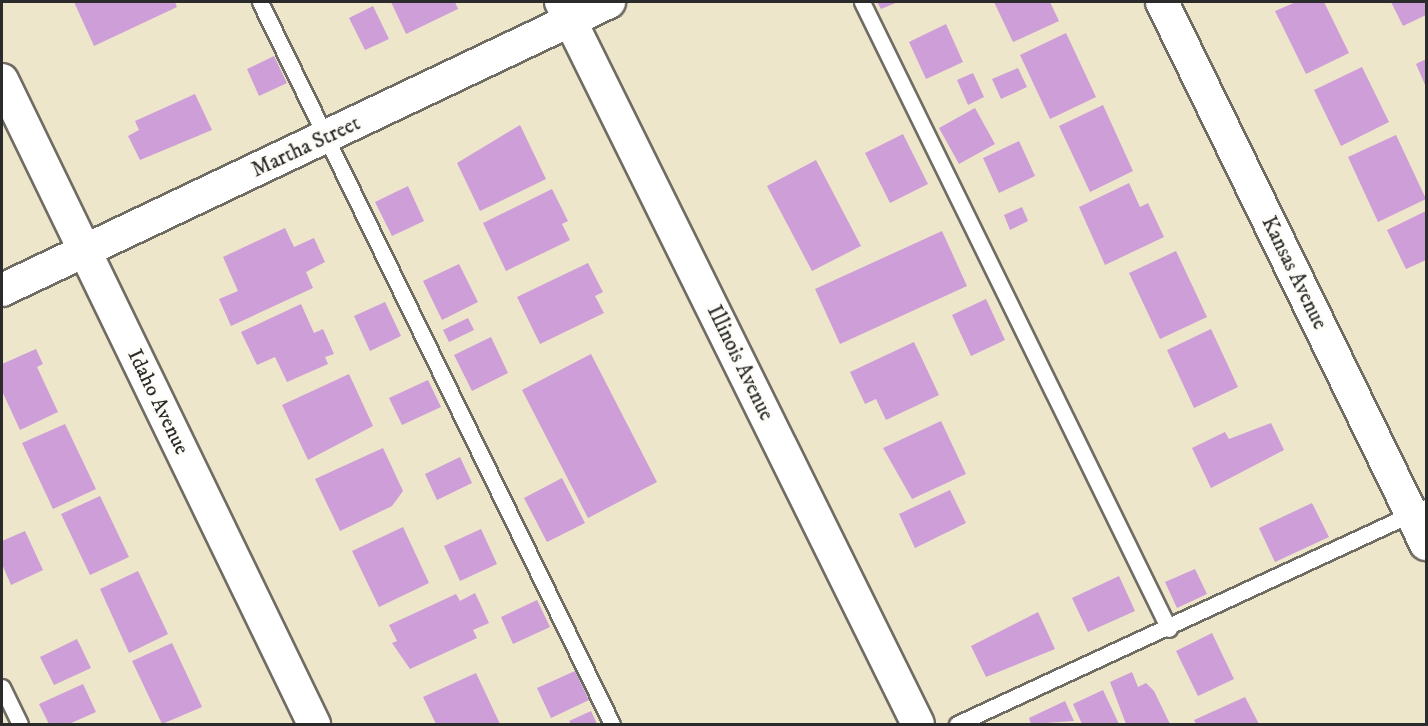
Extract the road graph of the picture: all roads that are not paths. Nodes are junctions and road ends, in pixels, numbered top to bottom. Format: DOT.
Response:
graph roads {
  1 [pos="260,2"];
  2 [pos="609,2"];
  3 [pos="862,2"];
  4 [pos="1162,2"];
  5 [pos="565,11"];
  6 [pos="2,80"];
  7 [pos="326,138"];
  8 [pos="85,251"];
  9 [pos="2,290"];
  10 [pos="1419,511"];
  11 [pos="1426,544"];
  12 [pos="1169,629"];
  13 [pos="2,687"];
  14 [pos="20,724"];
  15 [pos="314,724"];
  16 [pos="612,724"];
  17 [pos="918,724"];
  18 [pos="957,724"];
  1 -- 7 [label="lane"];
  2 -- 5 [label="street, Martha Street"];
  3 -- 12 [label="lane"];
  4 -- 10 [label="street, Kansas Avenue"];
  5 -- 7 [label="street, Martha Street"];
  5 -- 17 [label="street, Illinois Avenue"];
  6 -- 8 [label="street, Idaho Avenue"];
  7 -- 8 [label="street, Martha Street"];
  7 -- 16 [label="lane"];
  8 -- 9 [label="street, Martha Street"];
  8 -- 15 [label="street, Idaho Avenue"];
  10 -- 11 [label="street, Kansas Avenue"];
  10 -- 12 [label="lane"];
  12 -- 18 [label="lane"];
  13 -- 14 [label="lane"];
}
